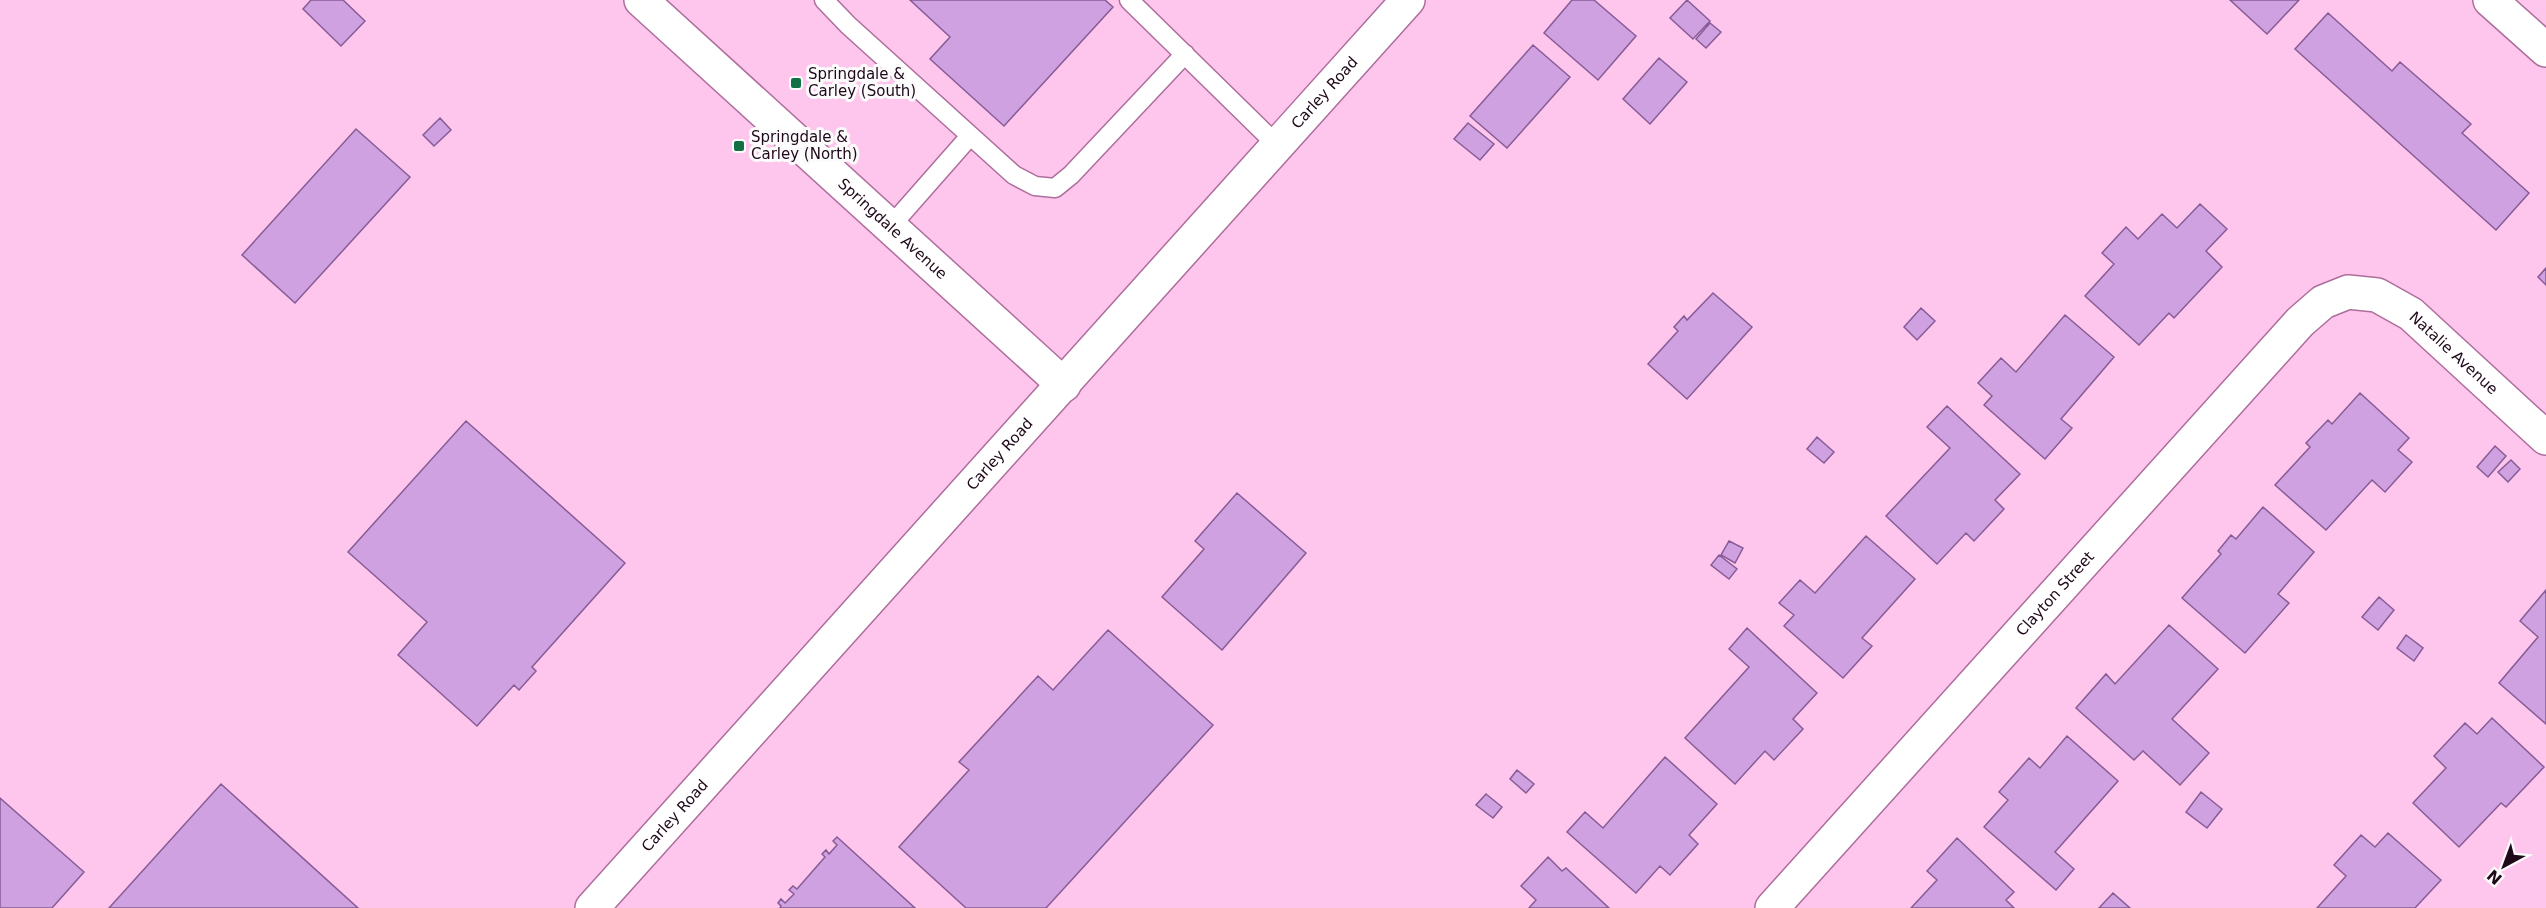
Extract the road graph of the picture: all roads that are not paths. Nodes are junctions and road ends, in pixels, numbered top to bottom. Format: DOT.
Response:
graph roads {
  1 [pos="641,0"];
  2 [pos="824,0"];
  3 [pos="1129,0"];
  4 [pos="1408,0"];
  5 [pos="2490,0"];
  6 [pos="2546,50"];
  7 [pos="1185,54"];
  8 [pos="970,136"];
  9 [pos="1278,146"];
  10 [pos="890,227"];
  11 [pos="2348,292"];
  12 [pos="1064,384"];
  13 [pos="2546,438"];
  14 [pos="592,908"];
  15 [pos="1772,908"];
  1 -- 10 [label="street, Springdale Avenue"];
  2 -- 8 [label="lane"];
  3 -- 7 [label="lane"];
  4 -- 9 [label="street, Carley Road"];
  5 -- 6 [label="street"];
  7 -- 8 [label="lane"];
  7 -- 9 [label="lane"];
  8 -- 10 [label="lane"];
  9 -- 12 [label="street, Carley Road"];
  10 -- 12 [label="street, Springdale Avenue"];
  11 -- 13 [label="street, Natalie Avenue"];
  11 -- 15 [label="street, Clayton Street"];
  12 -- 14 [label="street, Carley Road"];
}
